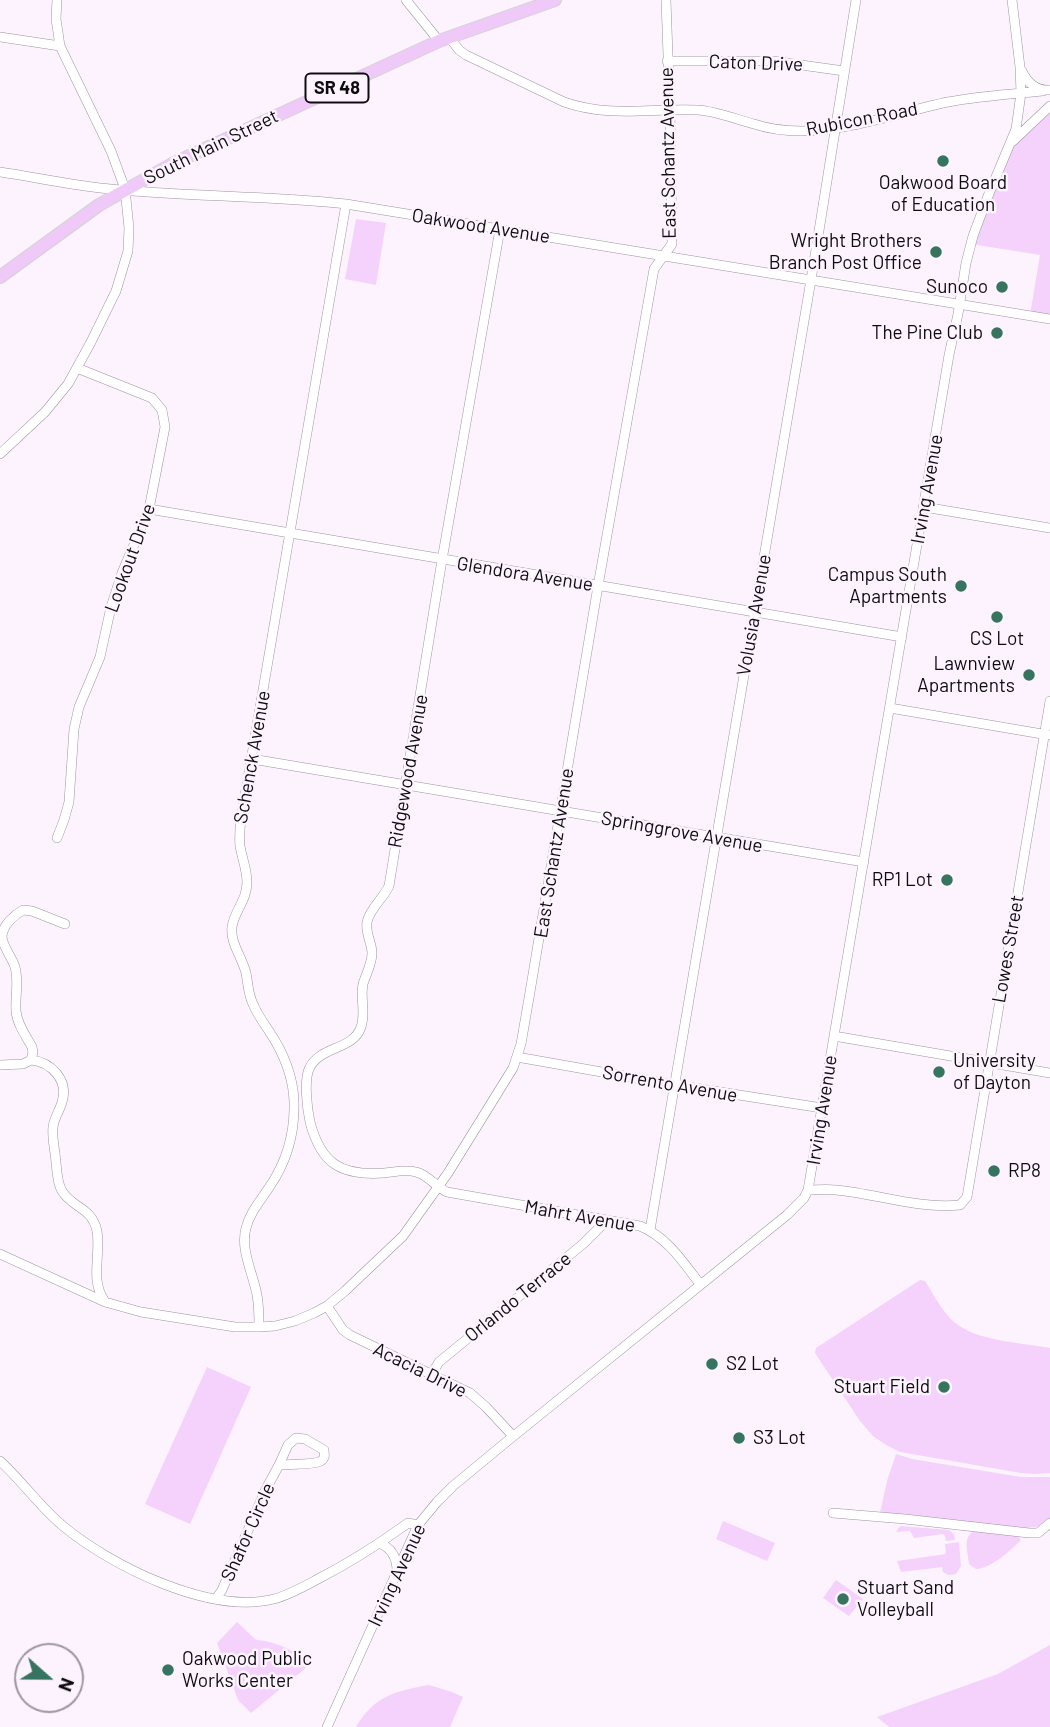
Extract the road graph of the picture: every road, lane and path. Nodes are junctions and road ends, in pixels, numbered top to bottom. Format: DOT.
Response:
graph roads {
  1 [pos="57,0"];
  2 [pos="406,0"];
  3 [pos="555,0"];
  4 [pos="666,0"];
  5 [pos="856,0"];
  6 [pos="1012,0"];
  7 [pos="0,37"];
  8 [pos="444,39"];
  9 [pos="60,46"];
  10 [pos="667,61"];
  11 [pos="1020,67"];
  12 [pos="844,71"];
  13 [pos="1047,90"];
  14 [pos="1021,94"];
  15 [pos="1050,106"];
  16 [pos="670,110"];
  17 [pos="835,127"];
  18 [pos="1011,143"];
  19 [pos="0,173"];
  20 [pos="125,190"];
  21 [pos="346,205"];
  22 [pos="500,229"];
  23 [pos="662,256"];
  24 [pos="0,277"];
  25 [pos="811,279"];
  26 [pos="959,303"];
  27 [pos="1050,318"];
  28 [pos="77,368"];
  29 [pos="0,454"];
  30 [pos="924,507"];
  31 [pos="149,509"];
  32 [pos="1050,528"];
  33 [pos="290,533"];
  34 [pos="442,560"];
  35 [pos="598,586"];
  36 [pos="755,612"];
  37 [pos="902,637"];
  38 [pos="1050,701"];
  39 [pos="890,708"];
  40 [pos="1048,735"];
  41 [pos="252,759"];
  42 [pos="405,784"];
  43 [pos="561,811"];
  44 [pos="57,838"];
  45 [pos="716,838"];
  46 [pos="864,862"];
  47 [pos="65,924"];
  48 [pos="834,1036"];
  49 [pos="517,1057"];
  50 [pos="31,1060"];
  51 [pos="989,1062"];
  52 [pos="0,1065"];
  53 [pos="308,1071"];
  54 [pos="1050,1073"];
  55 [pos="292,1082"];
  56 [pos="675,1085"];
  57 [pos="822,1108"];
  58 [pos="438,1187"];
  59 [pos="808,1190"];
  60 [pos="607,1220"];
  61 [pos="650,1230"];
  62 [pos="0,1254"];
  63 [pos="701,1284"];
  64 [pos="105,1302"];
  65 [pos="327,1306"];
  66 [pos="259,1327"];
  67 [pos="431,1375"];
  68 [pos="513,1436"];
  69 [pos="0,1461"];
  70 [pos="279,1465"];
  71 [pos="833,1513"];
  72 [pos="1050,1523"];
  73 [pos="418,1525"];
  74 [pos="379,1544"];
  75 [pos="397,1574"];
  76 [pos="216,1599"];
  77 [pos="327,1727"];
  1 -- 9 [label="street"];
  2 -- 8 [label="street, Rubicon Road"];
  3 -- 8 [label="main road, South Main Street / SR 48"];
  4 -- 10 [label="street, East Schantz Avenue"];
  5 -- 12 [label="street, Volusia Avenue"];
  6 -- 11 [label="street"];
  7 -- 9 [label="street"];
  8 -- 16 [label="street, Rubicon Road"];
  8 -- 20 [label="main road, South Main Street / SR 48"];
  9 -- 20 [label="street"];
  10 -- 12 [label="street, Caton Drive"];
  10 -- 16 [label="street, East Schantz Avenue"];
  11 -- 13 [label="street, Rubicon Road"];
  11 -- 14 [label="street"];
  12 -- 17 [label="street, Volusia Avenue"];
  13 -- 14 [label="street, Rubicon Road"];
  14 -- 17 [label="street, Rubicon Road"];
  14 -- 18 [label="street"];
  15 -- 18 [label="street"];
  16 -- 17 [label="street, Rubicon Road"];
  16 -- 23 [label="street, East Schantz Avenue"];
  17 -- 25 [label="street, Volusia Avenue"];
  18 -- 26 [label="street, Irving Avenue"];
  19 -- 20 [label="street, Oakwood Avenue"];
  20 -- 21 [label="street, Oakwood Avenue"];
  20 -- 24 [label="main road, South Main Street / SR 48"];
  20 -- 28 [label="street"];
  21 -- 22 [label="street, Oakwood Avenue"];
  21 -- 33 [label="street, Schenck Avenue"];
  22 -- 23 [label="street, Oakwood Avenue"];
  22 -- 34 [label="street, Ridgewood Avenue"];
  23 -- 25 [label="street, Oakwood Avenue"];
  23 -- 35 [label="street, East Schantz Avenue"];
  25 -- 26 [label="street, Oakwood Avenue"];
  25 -- 36 [label="street, Volusia Avenue"];
  26 -- 27 [label="street, Oakwood Avenue"];
  26 -- 30 [label="street, Irving Avenue"];
  28 -- 29 [label="street"];
  28 -- 31 [label="street, Lookout Drive"];
  30 -- 32 [label="street"];
  30 -- 37 [label="street, Irving Avenue"];
  31 -- 33 [label="street, Glendora Avenue"];
  31 -- 44 [label="street, Lookout Drive"];
  33 -- 34 [label="street, Glendora Avenue"];
  33 -- 41 [label="street, Schenck Avenue"];
  34 -- 35 [label="street, Glendora Avenue"];
  34 -- 42 [label="street, Ridgewood Avenue"];
  35 -- 36 [label="street, Glendora Avenue"];
  35 -- 43 [label="street, East Schantz Avenue"];
  36 -- 37 [label="street, Glendora Avenue"];
  36 -- 45 [label="street, Volusia Avenue"];
  37 -- 39 [label="street, Irving Avenue"];
  38 -- 40 [label="street, Lowes Street"];
  39 -- 40 [label="street"];
  39 -- 46 [label="street, Irving Avenue"];
  40 -- 51 [label="street, Lowes Street"];
  41 -- 42 [label="street, Springgrove Avenue"];
  41 -- 55 [label="street, Schenck Avenue"];
  42 -- 43 [label="street, Springgrove Avenue"];
  42 -- 53 [label="street, Ridgewood Avenue"];
  43 -- 45 [label="street, Springgrove Avenue"];
  43 -- 49 [label="street, East Schantz Avenue"];
  45 -- 46 [label="street, Springgrove Avenue"];
  45 -- 56 [label="street, Volusia Avenue"];
  46 -- 48 [label="street, Irving Avenue"];
  47 -- 50 [label="street"];
  48 -- 51 [label="street"];
  48 -- 57 [label="street, Irving Avenue"];
  49 -- 56 [label="street, Sorrento Avenue"];
  49 -- 58 [label="street, East Schantz Avenue"];
  50 -- 52 [label="street"];
  50 -- 64 [label="street"];
  51 -- 54 [label="street"];
  51 -- 59 [label="street, Lowes Street"];
  53 -- 55 [label="street, Ridgewood Avenue"];
  53 -- 58 [label="street"];
  55 -- 66 [label="street, Schenck Avenue"];
  56 -- 57 [label="street, Sorrento Avenue"];
  56 -- 61 [label="street, Volusia Avenue"];
  57 -- 59 [label="street, Irving Avenue"];
  58 -- 60 [label="street, Mahrt Avenue"];
  58 -- 65 [label="street, East Schantz Avenue"];
  59 -- 63 [label="street, Irving Avenue"];
  60 -- 61 [label="street, Mahrt Avenue"];
  60 -- 67 [label="street, Orlando Terrace"];
  61 -- 63 [label="street, Mahrt Avenue"];
  62 -- 64 [label="street, East Schantz Avenue"];
  63 -- 68 [label="street, Irving Avenue"];
  64 -- 66 [label="street, East Schantz Avenue"];
  65 -- 66 [label="street, East Schantz Avenue"];
  65 -- 67 [label="street, Acacia Drive"];
  67 -- 68 [label="street, Acacia Drive"];
  68 -- 73 [label="street, Irving Avenue"];
  69 -- 76 [label="street"];
  70 -- 70 [label="street, Shafor Circle"];
  70 -- 76 [label="street, Shafor Circle"];
  71 -- 72 [label="street"];
  73 -- 74 [label="street"];
  73 -- 75 [label="street, Irving Avenue"];
  74 -- 75 [label="street"];
  74 -- 76 [label="street"];
  75 -- 77 [label="street, Irving Avenue"];
}
